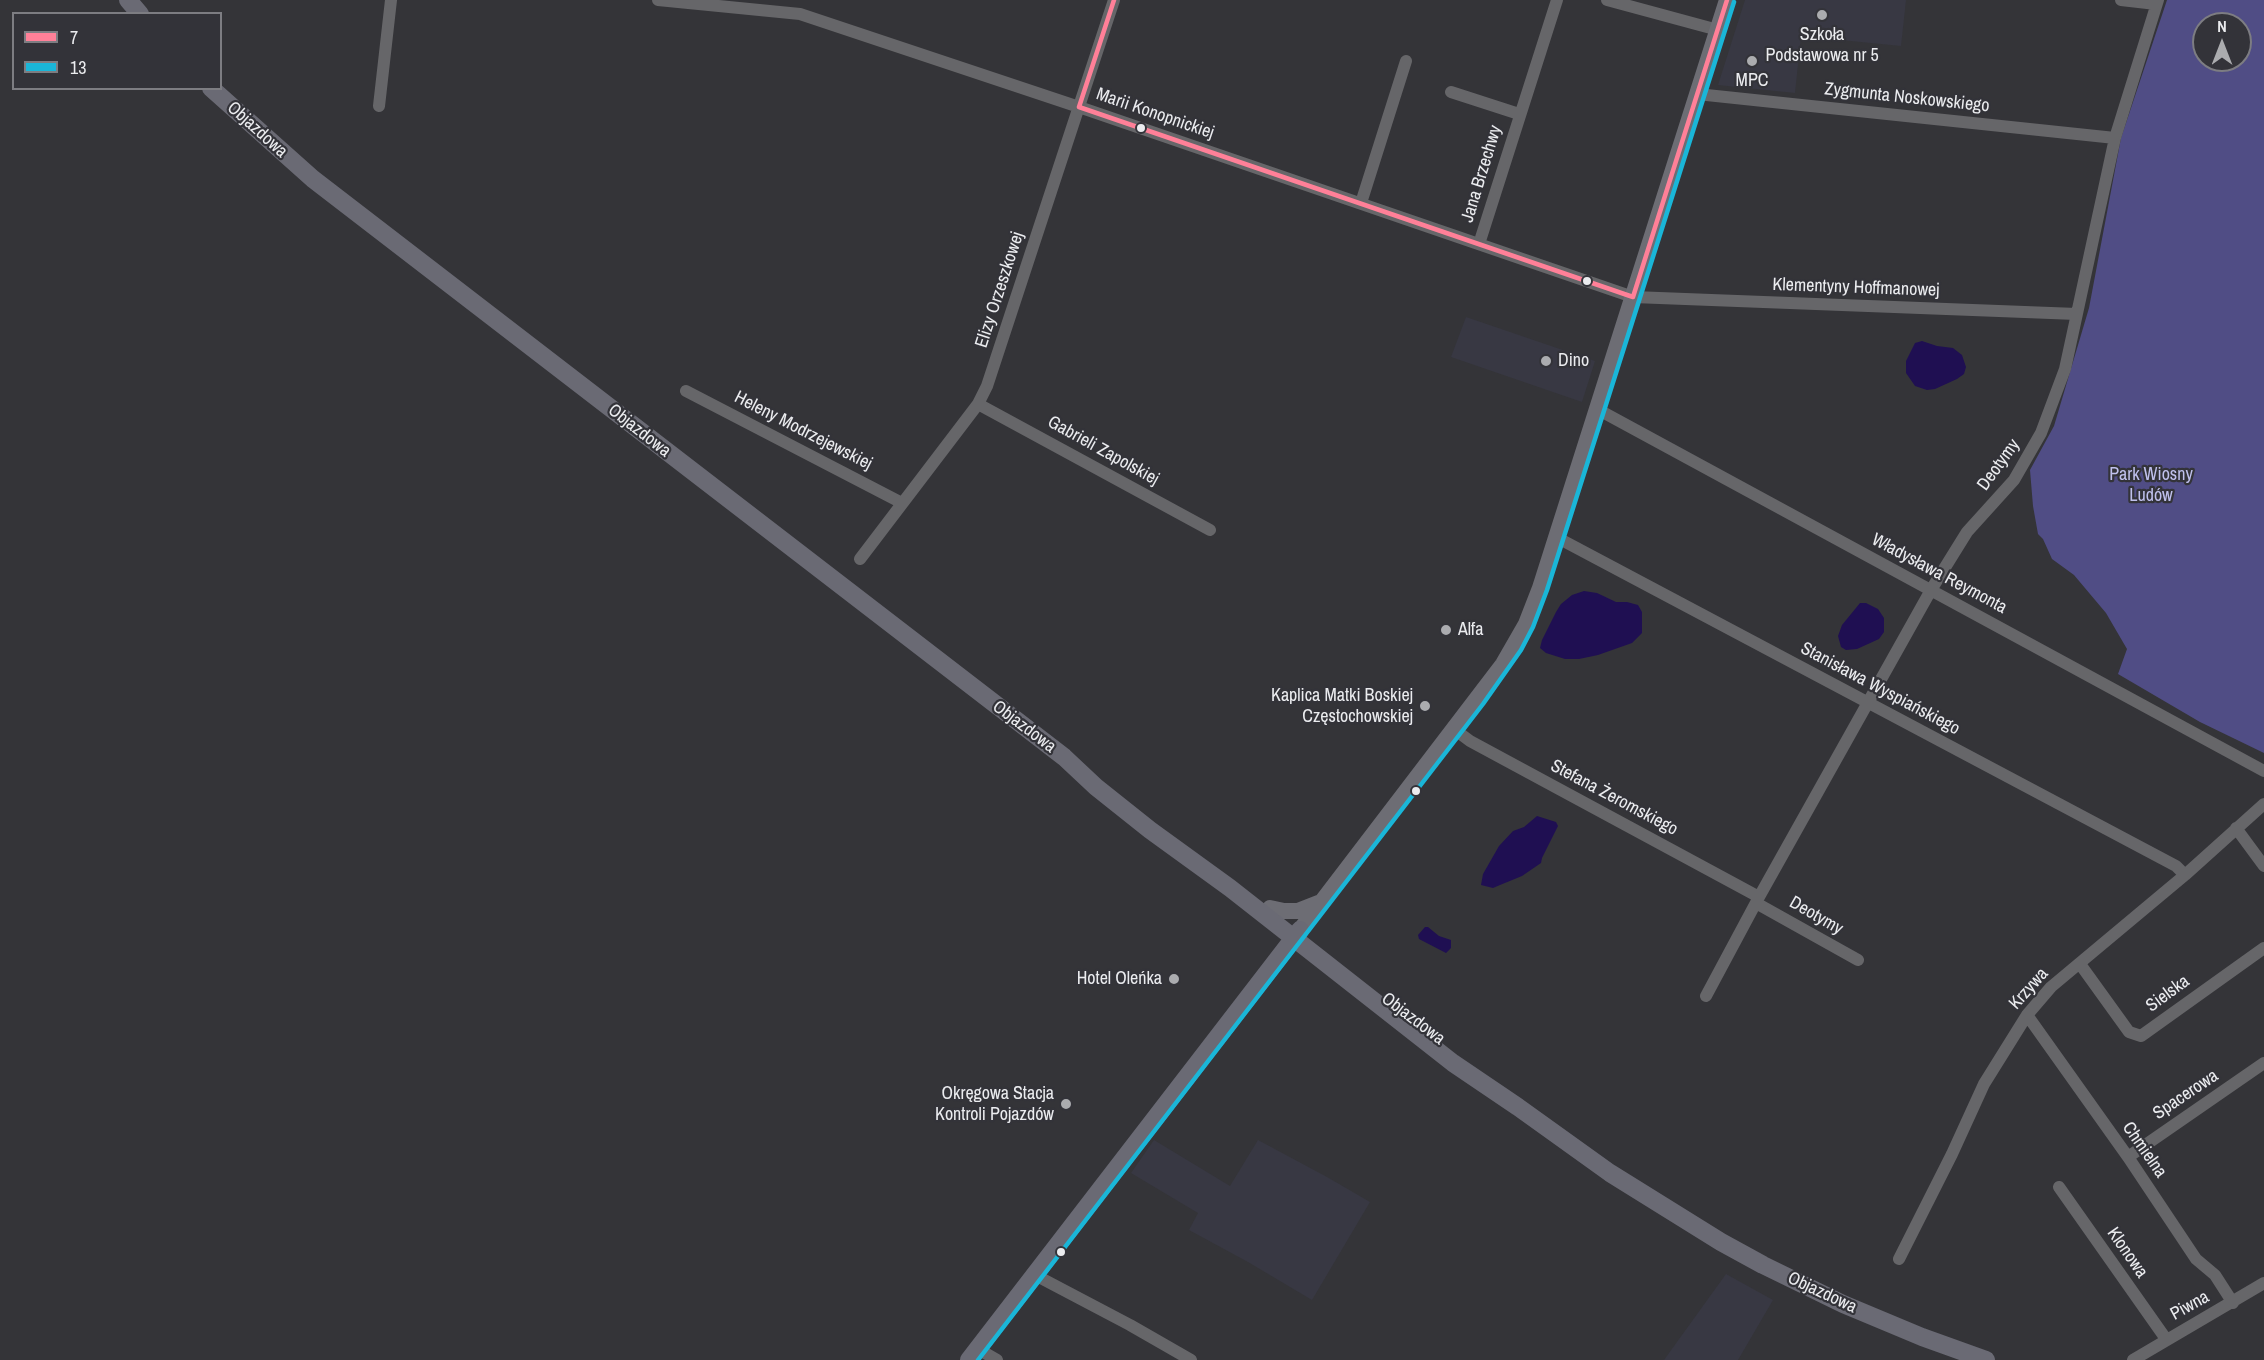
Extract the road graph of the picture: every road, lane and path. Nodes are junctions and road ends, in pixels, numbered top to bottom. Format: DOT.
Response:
graph roads {
  1 [pos="128,0"];
  2 [pos="392,0"];
  3 [pos="658,0"];
  4 [pos="1114,0"];
  5 [pos="1557,0"];
  6 [pos="1607,0"];
  7 [pos="1727,0"];
  8 [pos="2121,0"];
  9 [pos="2157,2"];
  10 [pos="138,12"];
  11 [pos="1718,30"];
  12 [pos="1405,60"];
  13 [pos="213,90"];
  14 [pos="1450,92"];
  15 [pos="1697,94"];
  16 [pos="379,106"];
  17 [pos="1079,107"];
  18 [pos="1519,114"];
  19 [pos="2115,138"];
  20 [pos="1361,203"];
  21 [pos="1479,244"];
  22 [pos="1633,297"];
  23 [pos="2077,314"];
  24 [pos="686,391"];
  25 [pos="978,404"];
  26 [pos="1598,409"];
  27 [pos="902,502"];
  28 [pos="1210,530"];
  29 [pos="1556,537"];
  30 [pos="860,559"];
  31 [pos="1931,590"];
  32 [pos="1868,703"];
  33 [pos="1454,729"];
  34 [pos="1073,765"];
  35 [pos="2264,771"];
  36 [pos="2264,804"];
  37 [pos="2236,828"];
  38 [pos="2264,866"];
  39 [pos="2185,875"];
  40 [pos="1757,900"];
  41 [pos="1322,902"];
  42 [pos="1270,908"];
  43 [pos="1297,935"];
  44 [pos="2264,948"];
  45 [pos="1858,960"];
  46 [pos="2080,964"];
  47 [pos="1706,996"];
  48 [pos="2027,1015"];
  49 [pos="2264,1063"];
  50 [pos="2128,1157"];
  51 [pos="2059,1187"];
  52 [pos="1899,1259"];
  53 [pos="1035,1275"];
  54 [pos="2264,1284"];
  55 [pos="2233,1303"];
  56 [pos="2166,1339"];
  57 [pos="973,1355"];
  58 [pos="997,1360"];
  59 [pos="1191,1360"];
  60 [pos="1986,1360"];
  61 [pos="2133,1360"];
  1 -- 10 [label="main road"];
  2 -- 16 [label="street"];
  3 -- 17 [label="street, Marii Konopnickiej"];
  4 -- 17 [label="street, Elizy Orzeszkowej"];
  5 -- 18 [label="street, Jana Brzechwy"];
  6 -- 11 [label="street"];
  7 -- 11 [label="street"];
  8 -- 9 [label="street"];
  9 -- 19 [label="street, Deotymy"];
  11 -- 15 [label="street"];
  12 -- 20 [label="street"];
  13 -- 34 [label="main road, Objazdowa"];
  14 -- 18 [label="street, Jana Brzechwy"];
  15 -- 19 [label="street, Zygmunta Noskowskiego"];
  15 -- 22 [label="street"];
  17 -- 20 [label="street, Marii Konopnickiej"];
  17 -- 25 [label="street, Elizy Orzeszkowej"];
  18 -- 21 [label="street, Jana Brzechwy"];
  19 -- 23 [label="street, Deotymy"];
  20 -- 21 [label="street, Marii Konopnickiej"];
  21 -- 22 [label="street, Marii Konopnickiej"];
  22 -- 23 [label="street, Klementyny Hoffmanowej"];
  22 -- 26 [label="street"];
  23 -- 31 [label="street, Deotymy"];
  24 -- 27 [label="street, Heleny Modrzejewskiej"];
  25 -- 27 [label="street, Elizy Orzeszkowej"];
  25 -- 28 [label="street, Gabrieli Zapolskiej"];
  26 -- 29 [label="street"];
  26 -- 31 [label="street, Władysława Reymonta"];
  27 -- 30 [label="street, Elizy Orzeszkowej"];
  29 -- 32 [label="street, Stanisława Wyspiańskiego"];
  29 -- 33 [label="street"];
  31 -- 32 [label="street, Deotymy"];
  31 -- 35 [label="street, Władysława Reymonta"];
  32 -- 39 [label="street, Stanisława Wyspiańskiego"];
  32 -- 40 [label="street, Deotymy"];
  33 -- 40 [label="street, Stefana Żeromskiego"];
  33 -- 41 [label="street"];
  34 -- 42 [label="main road, Objazdowa"];
  34 -- 43 [label="main road, Objazdowa"];
  36 -- 37 [label="street, Krzywa"];
  37 -- 38 [label="street"];
  37 -- 39 [label="street, Krzywa"];
  39 -- 46 [label="street, Krzywa"];
  40 -- 45 [label="street, Deotymy"];
  40 -- 47 [label="street, Deotymy"];
  41 -- 42 [label="street"];
  41 -- 43 [label="street"];
  42 -- 43 [label="main road, Objazdowa"];
  43 -- 53 [label="main road"];
  43 -- 60 [label="main road, Objazdowa"];
  44 -- 46 [label="street, Sielska"];
  46 -- 48 [label="street, Krzywa"];
  48 -- 50 [label="street, Chmielna"];
  48 -- 52 [label="street, Krzywa"];
  49 -- 50 [label="street, Spacerowa"];
  50 -- 55 [label="street, Chmielna"];
  51 -- 56 [label="street, Klonowa"];
  53 -- 57 [label="main road"];
  53 -- 59 [label="street"];
  54 -- 55 [label="street, Piwna"];
  55 -- 56 [label="street, Piwna"];
  56 -- 61 [label="street, Piwna"];
  57 -- 58 [label="street"];
}
